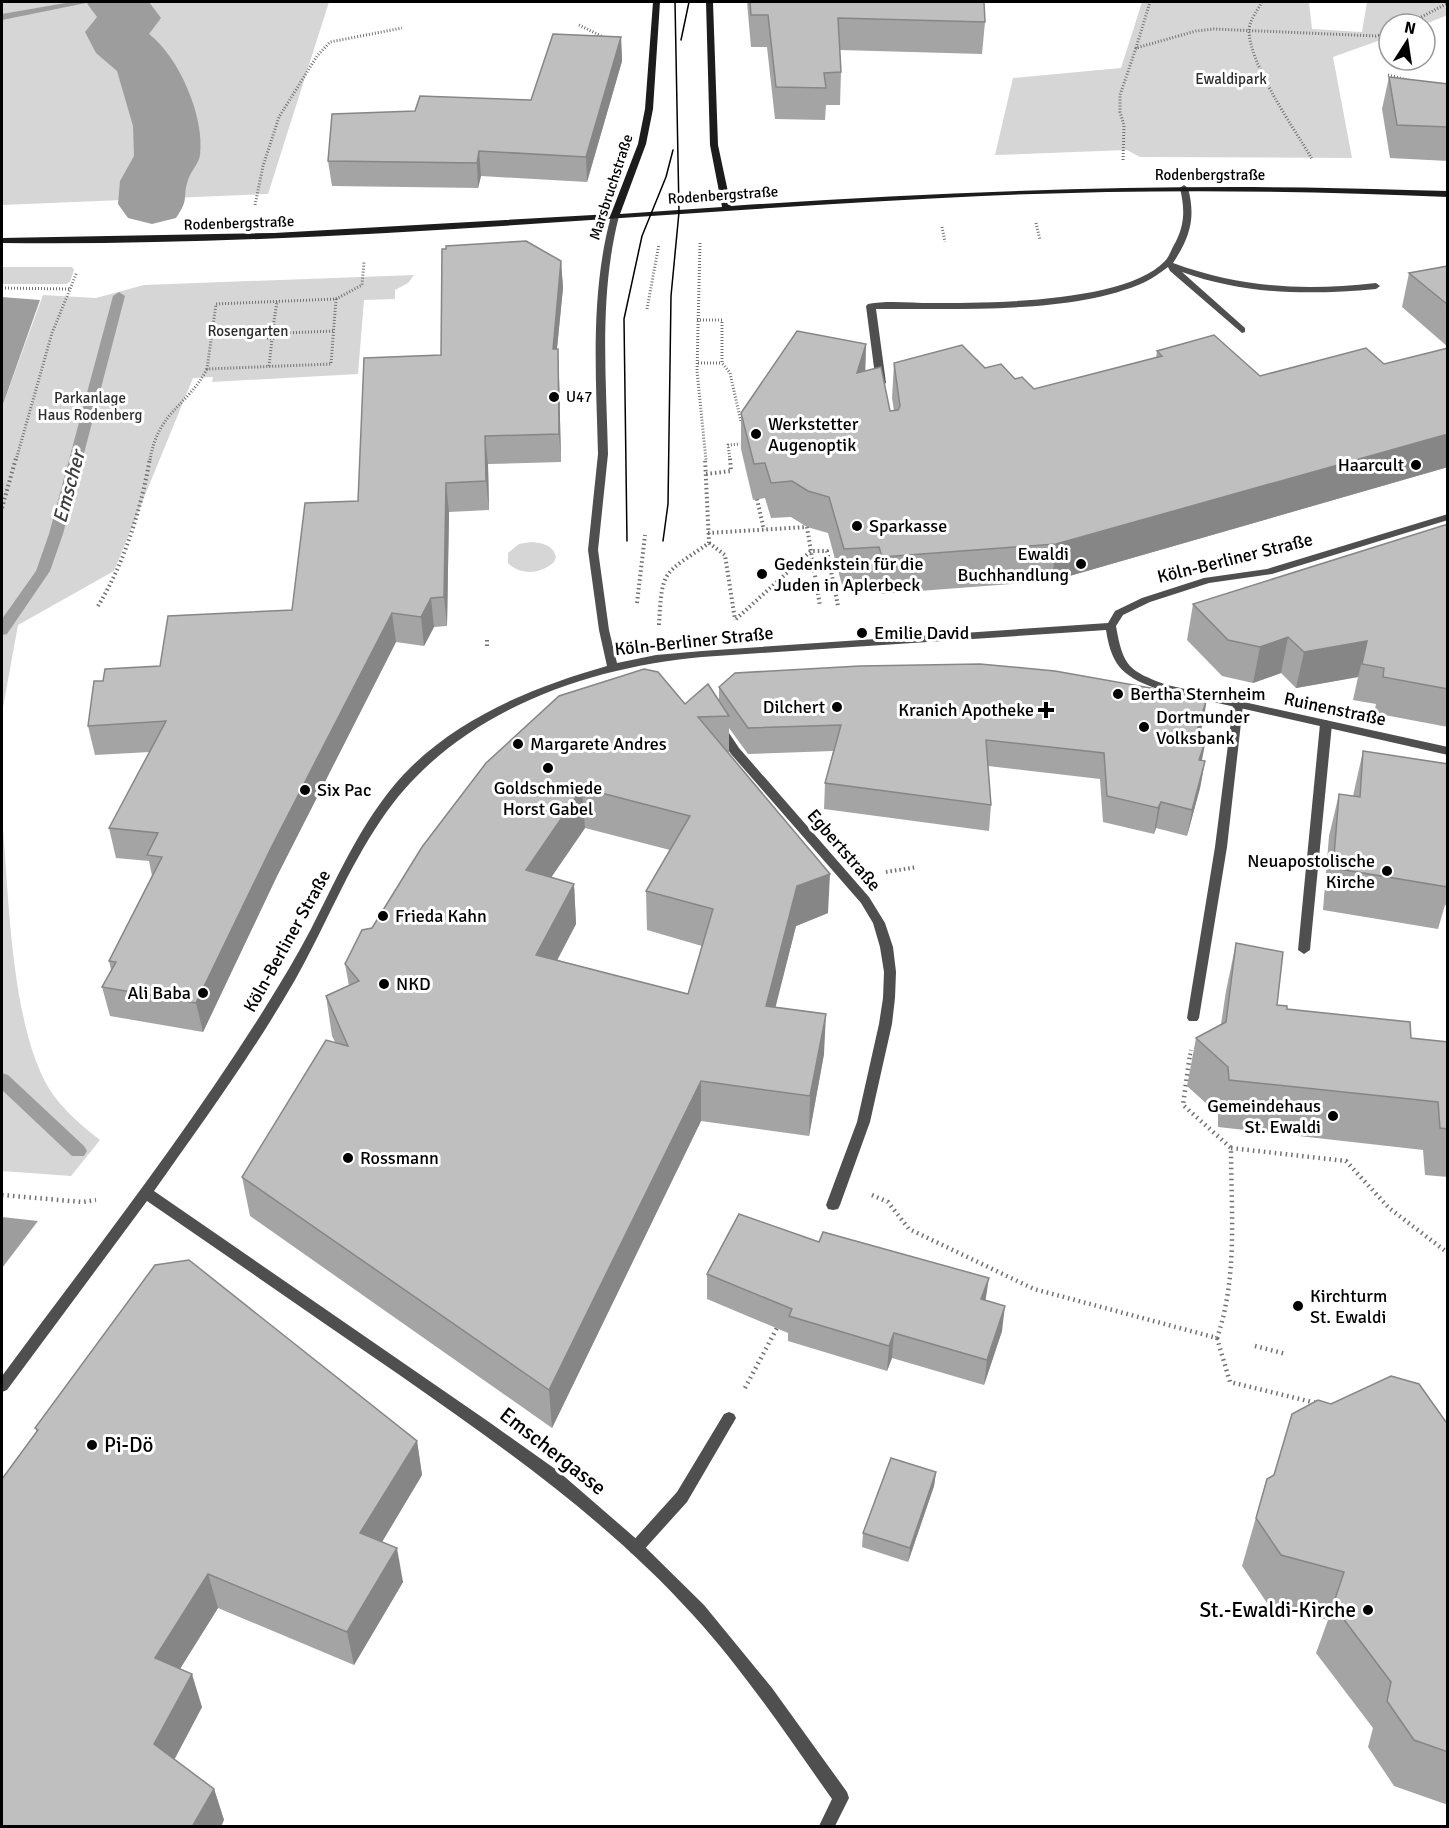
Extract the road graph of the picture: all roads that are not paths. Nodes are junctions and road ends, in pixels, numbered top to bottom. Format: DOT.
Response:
graph roads {
  1 [pos="656,2"];
  2 [pos="709,2"];
  3 [pos="1184,188"];
  4 [pos="1448,194"];
  5 [pos="727,208"];
  6 [pos="615,216"];
  7 [pos="2,241"];
  8 [pos="1168,264"];
  9 [pos="1376,286"];
  10 [pos="1242,330"];
  11 [pos="883,394"];
  12 [pos="1448,517"];
  13 [pos="1110,626"];
  14 [pos="613,667"];
  15 [pos="1238,705"];
  16 [pos="717,723"];
  17 [pos="1326,724"];
  18 [pos="1448,751"];
  19 [pos="1304,950"];
  20 [pos="1193,1018"];
  21 [pos="145,1192"];
  22 [pos="832,1205"];
  23 [pos="2,1386"];
  24 [pos="729,1418"];
  25 [pos="636,1548"];
  26 [pos="827,1827"];
  1 -- 6 [label="main road, Marsbruchstraße"];
  2 -- 5 [label="main road"];
  3 -- 4 [label="main road, Rodenbergstraße"];
  3 -- 5 [label="main road, Rodenbergstraße"];
  3 -- 8 [label="street"];
  5 -- 6 [label="main road, Rodenbergstraße"];
  6 -- 7 [label="main road, Rodenbergstraße"];
  6 -- 14 [label="street, Marsbruchstraße"];
  8 -- 9 [label="street"];
  8 -- 10 [label="street"];
  8 -- 11 [label="street"];
  12 -- 13 [label="street, Köln-Berliner Straße"];
  13 -- 14 [label="street, Köln-Berliner Straße"];
  13 -- 15 [label="street, Ruinenstraße"];
  14 -- 21 [label="street, Köln-Berliner Straße"];
  15 -- 17 [label="street, Ruinenstraße"];
  15 -- 20 [label="street"];
  16 -- 22 [label="street, Egbertstraße"];
  17 -- 18 [label="street, Ruinenstraße"];
  17 -- 19 [label="street"];
  21 -- 23 [label="street, Köln-Berliner Straße"];
  21 -- 25 [label="street, Emschergasse"];
  24 -- 25 [label="street"];
  25 -- 26 [label="street, Emschergasse"];
}
